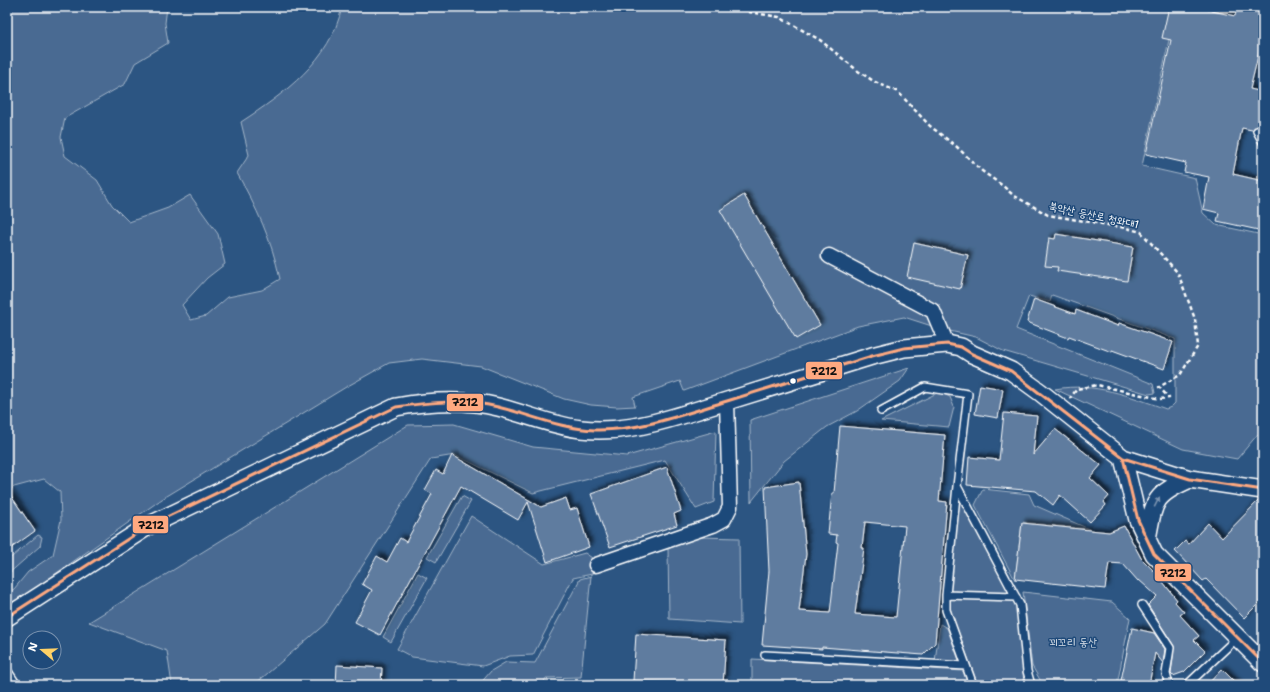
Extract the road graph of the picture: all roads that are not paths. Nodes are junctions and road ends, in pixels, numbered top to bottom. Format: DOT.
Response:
graph roads {
  1 [pos="1257,131"];
  2 [pos="1263,142"];
  3 [pos="829,256"];
  4 [pos="947,344"];
  5 [pos="727,401"];
  6 [pos="881,411"];
  7 [pos="1123,458"];
  8 [pos="1190,479"];
  9 [pos="957,486"];
  10 [pos="1263,490"];
  11 [pos="1147,539"];
  12 [pos="596,565"];
  13 [pos="946,595"];
  14 [pos="1016,597"];
  15 [pos="1142,605"];
  16 [pos="7,617"];
  17 [pos="1239,637"];
  18 [pos="765,654"];
  19 [pos="1263,662"];
  20 [pos="966,666"];
  21 [pos="7,670"];
  22 [pos="17,685"];
  23 [pos="973,685"];
  24 [pos="1031,685"];
  25 [pos="1170,685"];
  26 [pos="1188,685"];
  1 -- 2 [label="lane"];
  3 -- 4 [label="street"];
  4 -- 5 [label="street"];
  4 -- 7 [label="street"];
  5 -- 12 [label="street"];
  5 -- 16 [label="street"];
  6 -- 9 [label="lane"];
  7 -- 8 [label="street"];
  7 -- 11 [label="street"];
  8 -- 10 [label="street"];
  11 -- 8 [label="street, one-way"];
  9 -- 13 [label="lane"];
  9 -- 14 [label="lane"];
  11 -- 17 [label="street"];
  13 -- 14 [label="lane"];
  13 -- 20 [label="lane"];
  14 -- 24 [label="lane"];
  15 -- 25 [label="lane"];
  17 -- 19 [label="street"];
  17 -- 26 [label="lane"];
  18 -- 20 [label="lane"];
  20 -- 23 [label="lane"];
  21 -- 22 [label="lane"];
}
